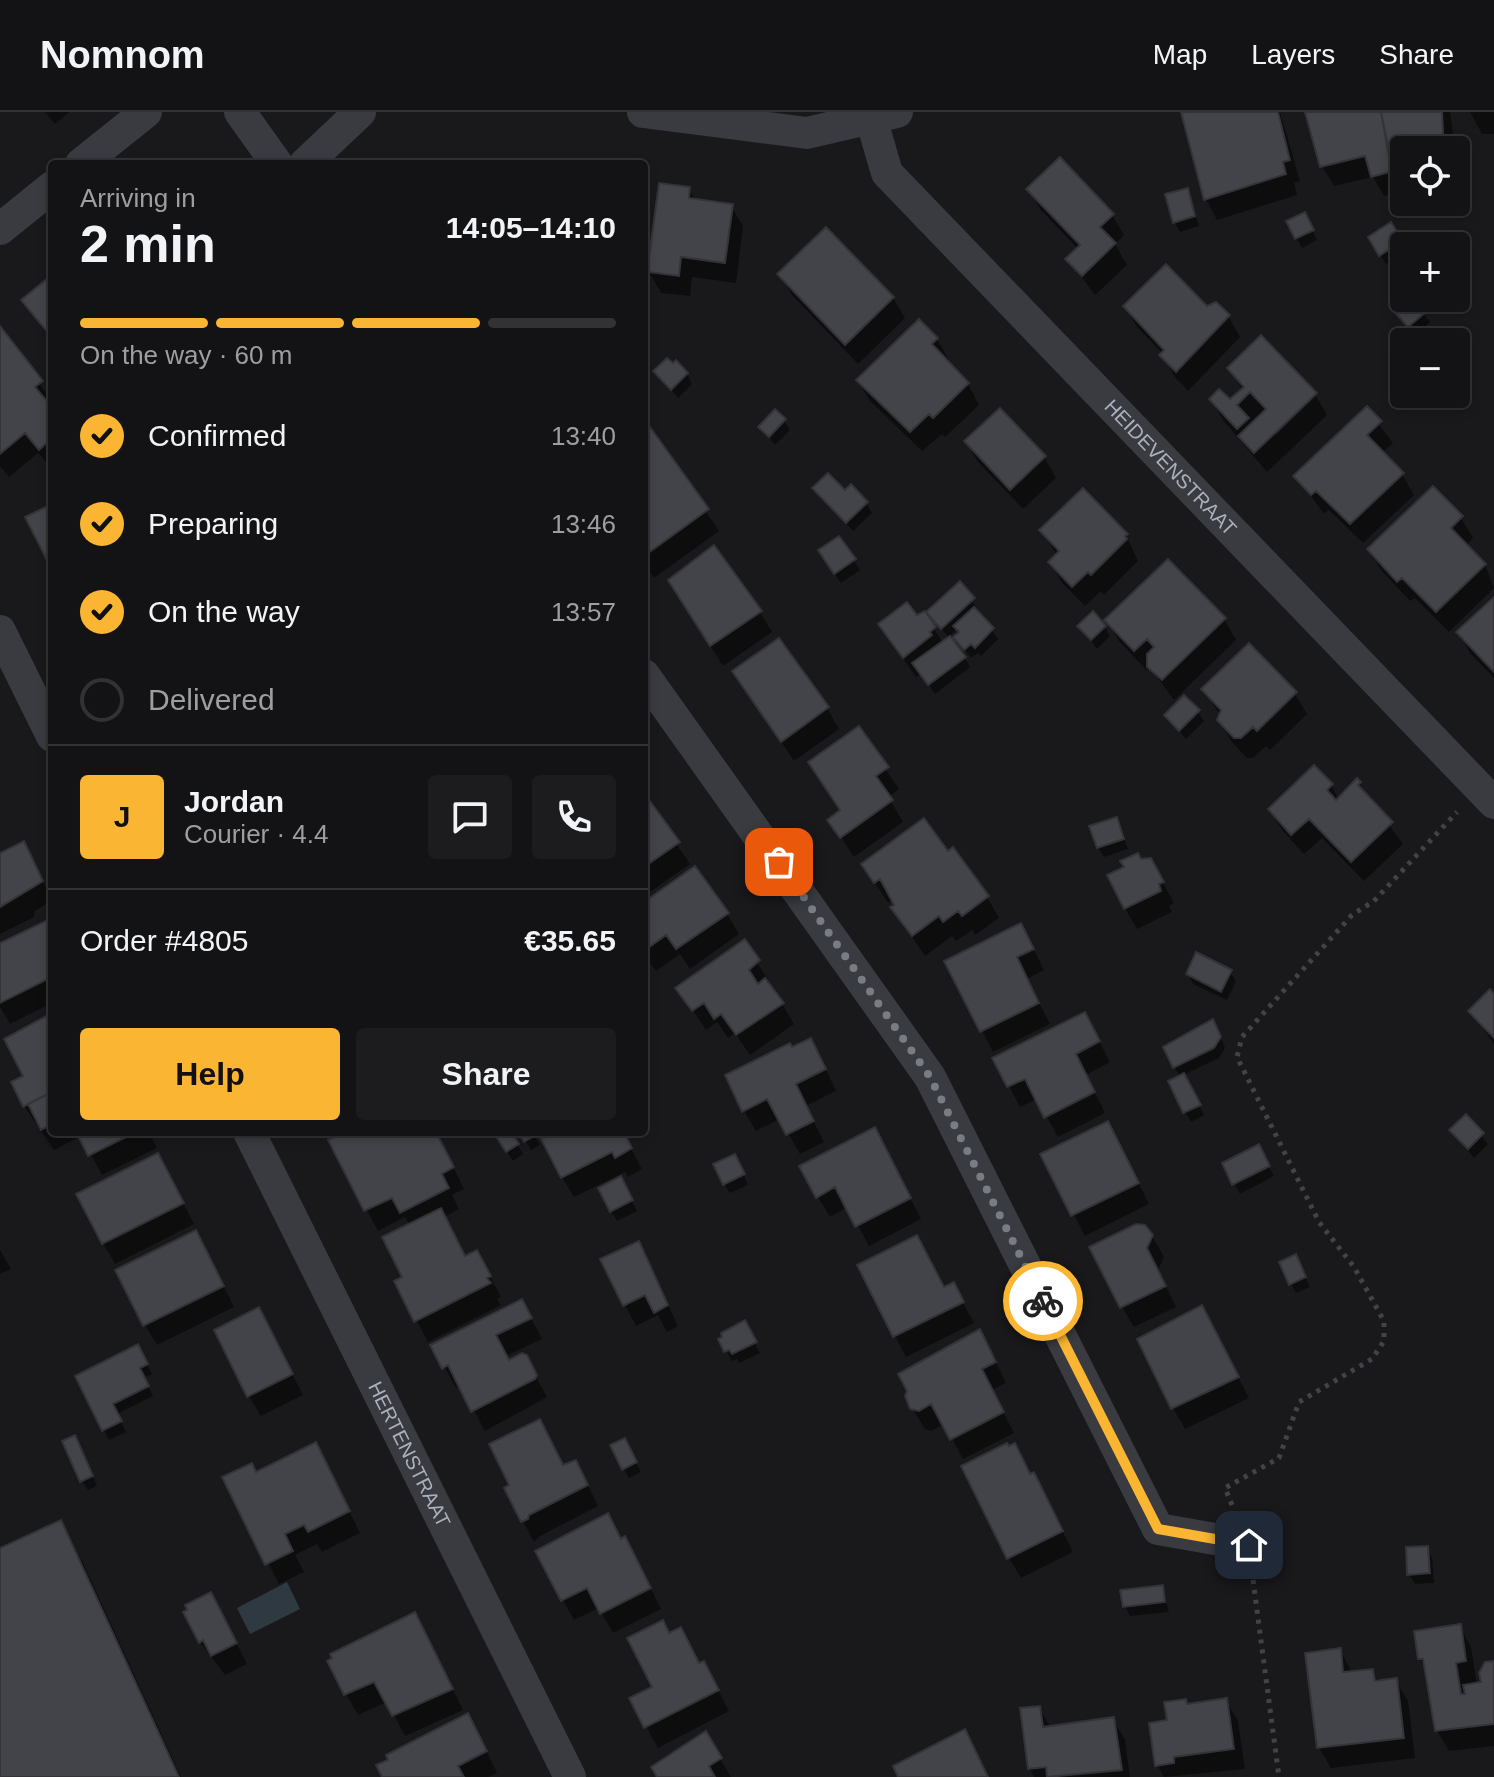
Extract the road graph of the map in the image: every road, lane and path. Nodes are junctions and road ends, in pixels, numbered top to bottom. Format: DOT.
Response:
graph roads {
  1 [pos="146,112"];
  2 [pos="240,112"];
  3 [pos="360,112"];
  4 [pos="643,112"];
  5 [pos="884,115"];
  6 [pos="86,160"];
  7 [pos="274,160"];
  8 [pos="309,160"];
  9 [pos="48,190"];
  10 [pos="0,229"];
  11 [pos="0,631"];
  12 [pos="648,681"];
  13 [pos="48,728"];
  14 [pos="1487,796"];
  15 [pos="251,1136"];
  16 [pos="1225,1488"];
  17 [pos="1249,1545"];
  18 [pos="570,1777"];
  19 [pos="1279,1777"];
  1 -- 6 [label="street"];
  2 -- 7 [label="street"];
  3 -- 8 [label="street"];
  4 -- 5 [label="street"];
  5 -- 14 [label="street, HEIDEVENSTRAAT"];
  9 -- 10 [label="street"];
  11 -- 13 [label="street"];
  12 -- 17 [label="street"];
  14 -- 16 [label="path"];
  15 -- 18 [label="street, HERTENSTRAAT"];
  17 -- 19 [label="path"];
}
